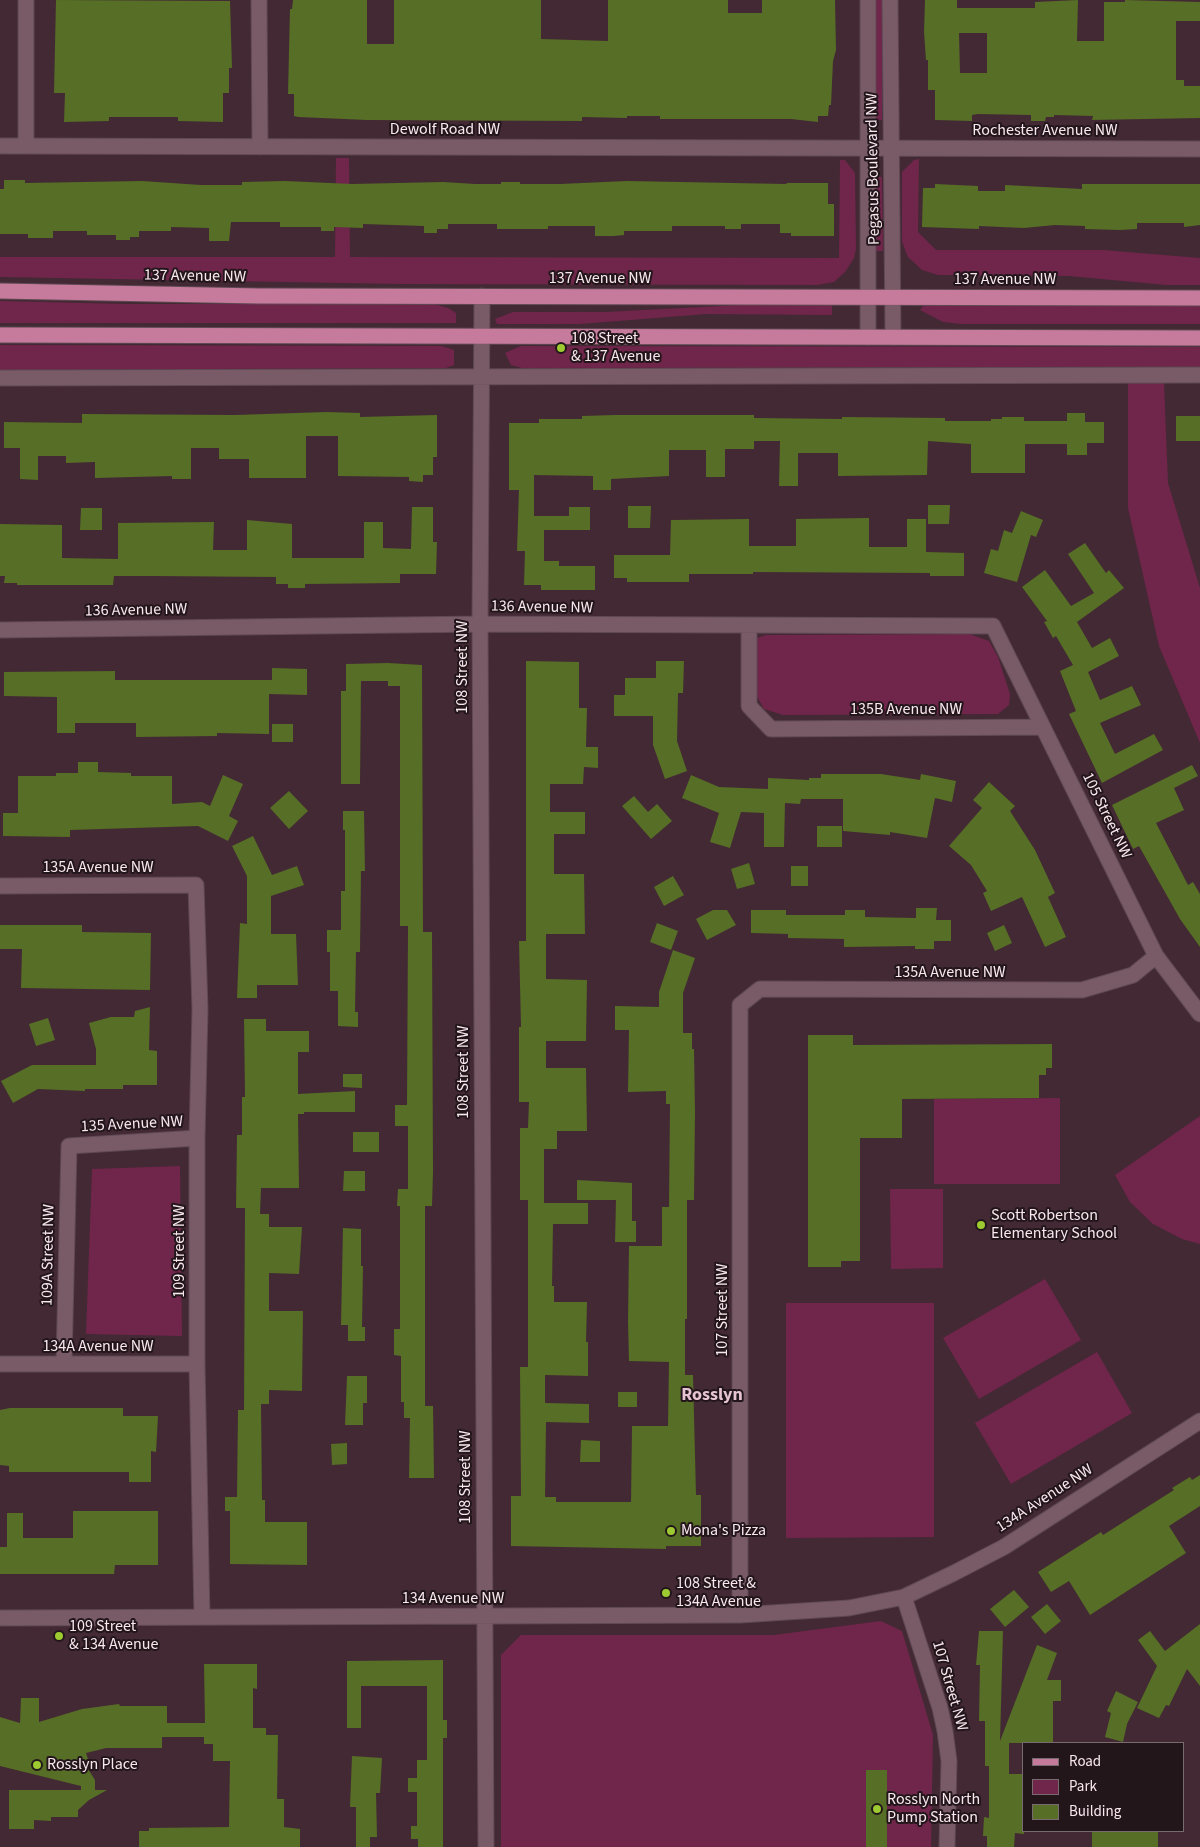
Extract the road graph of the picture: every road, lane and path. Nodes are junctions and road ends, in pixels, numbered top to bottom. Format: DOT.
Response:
graph roads {
  1 [pos="26,0"];
  2 [pos="259,0"];
  3 [pos="868,0"];
  4 [pos="890,0"];
  5 [pos="0,146"];
  6 [pos="26,146"];
  7 [pos="260,147"];
  8 [pos="868,149"];
  9 [pos="890,149"];
  10 [pos="1200,149"];
  11 [pos="0,291"];
  12 [pos="482,296"];
  13 [pos="867,297"];
  14 [pos="893,297"];
  15 [pos="1200,298"];
  16 [pos="0,335"];
  17 [pos="482,336"];
  18 [pos="868,337"];
  19 [pos="893,337"];
  20 [pos="1200,338"];
  21 [pos="1200,375"];
  22 [pos="482,377"];
  23 [pos="0,378"];
  24 [pos="480,624"];
  25 [pos="993,626"];
  26 [pos="749,627"];
  27 [pos="0,630"];
  28 [pos="1042,727"];
  29 [pos="196,885"];
  30 [pos="0,886"];
  31 [pos="1156,956"];
  32 [pos="740,1005"];
  33 [pos="1200,1014"];
  34 [pos="197,1138"];
  35 [pos="69,1146"];
  36 [pos="0,1364"];
  37 [pos="64,1364"];
  38 [pos="197,1364"];
  39 [pos="1200,1421"];
  40 [pos="904,1596"];
  41 [pos="740,1615"];
  42 [pos="484,1616"];
  43 [pos="202,1617"];
  44 [pos="0,1618"];
  45 [pos="486,1847"];
  46 [pos="947,1847"];
  1 -- 6 [label="street"];
  2 -- 7 [label="street"];
  3 -- 8 [label="street, Pegasus Boulevard NW"];
  4 -- 9 [label="street, Pegasus Boulevard NW"];
  5 -- 6 [label="street, Dewolf Road NW"];
  6 -- 7 [label="street, Dewolf Road NW"];
  7 -- 8 [label="street, Dewolf Road NW"];
  8 -- 9 [label="street, Dewolf Road NW"];
  8 -- 13 [label="street, Pegasus Boulevard NW"];
  9 -- 10 [label="street, Rochester Avenue NW"];
  9 -- 14 [label="street, Pegasus Boulevard NW"];
  11 -- 12 [label="main road, 137 Avenue NW"];
  12 -- 13 [label="main road, 137 Avenue NW"];
  12 -- 17 [label="street, 108 Street NW"];
  13 -- 14 [label="main road, 137 Avenue NW"];
  13 -- 18 [label="street, Pegasus Boulevard NW"];
  14 -- 15 [label="main road, 137 Avenue NW"];
  14 -- 19 [label="street, Pegasus Boulevard NW"];
  16 -- 17 [label="main road"];
  17 -- 18 [label="main road"];
  17 -- 22 [label="street, 108 Street NW"];
  18 -- 19 [label="main road"];
  19 -- 20 [label="main road"];
  21 -- 22 [label="street"];
  22 -- 23 [label="street"];
  22 -- 24 [label="street, 108 Street NW"];
  24 -- 26 [label="street, 136 Avenue NW"];
  24 -- 27 [label="street, 136 Avenue NW"];
  24 -- 42 [label="street, 108 Street NW"];
  25 -- 26 [label="street, 136 Avenue NW"];
  25 -- 28 [label="street, 105 Street NW"];
  26 -- 28 [label="street, 135B Avenue NW"];
  28 -- 31 [label="street, 105 Street NW"];
  29 -- 30 [label="street, 135A Avenue NW"];
  29 -- 34 [label="street, 109 Street NW"];
  31 -- 32 [label="street, 135A Avenue NW"];
  31 -- 33 [label="street, 105 Street NW"];
  32 -- 41 [label="street, 107 Street NW"];
  34 -- 35 [label="street, 135 Avenue NW"];
  34 -- 38 [label="street, 109 Street NW"];
  35 -- 37 [label="street, 109A Street NW"];
  36 -- 37 [label="street, 134A Avenue NW"];
  37 -- 38 [label="street, 134A Avenue NW"];
  38 -- 43 [label="street, 109 Street NW"];
  39 -- 40 [label="street, 134A Avenue NW"];
  40 -- 41 [label="street, 134 Avenue NW"];
  40 -- 46 [label="street, 107 Street NW"];
  41 -- 42 [label="street, 134 Avenue NW"];
  42 -- 43 [label="street, 134 Avenue NW"];
  42 -- 45 [label="street, 108 Street NW"];
  43 -- 44 [label="street, 134 Avenue NW"];
}
